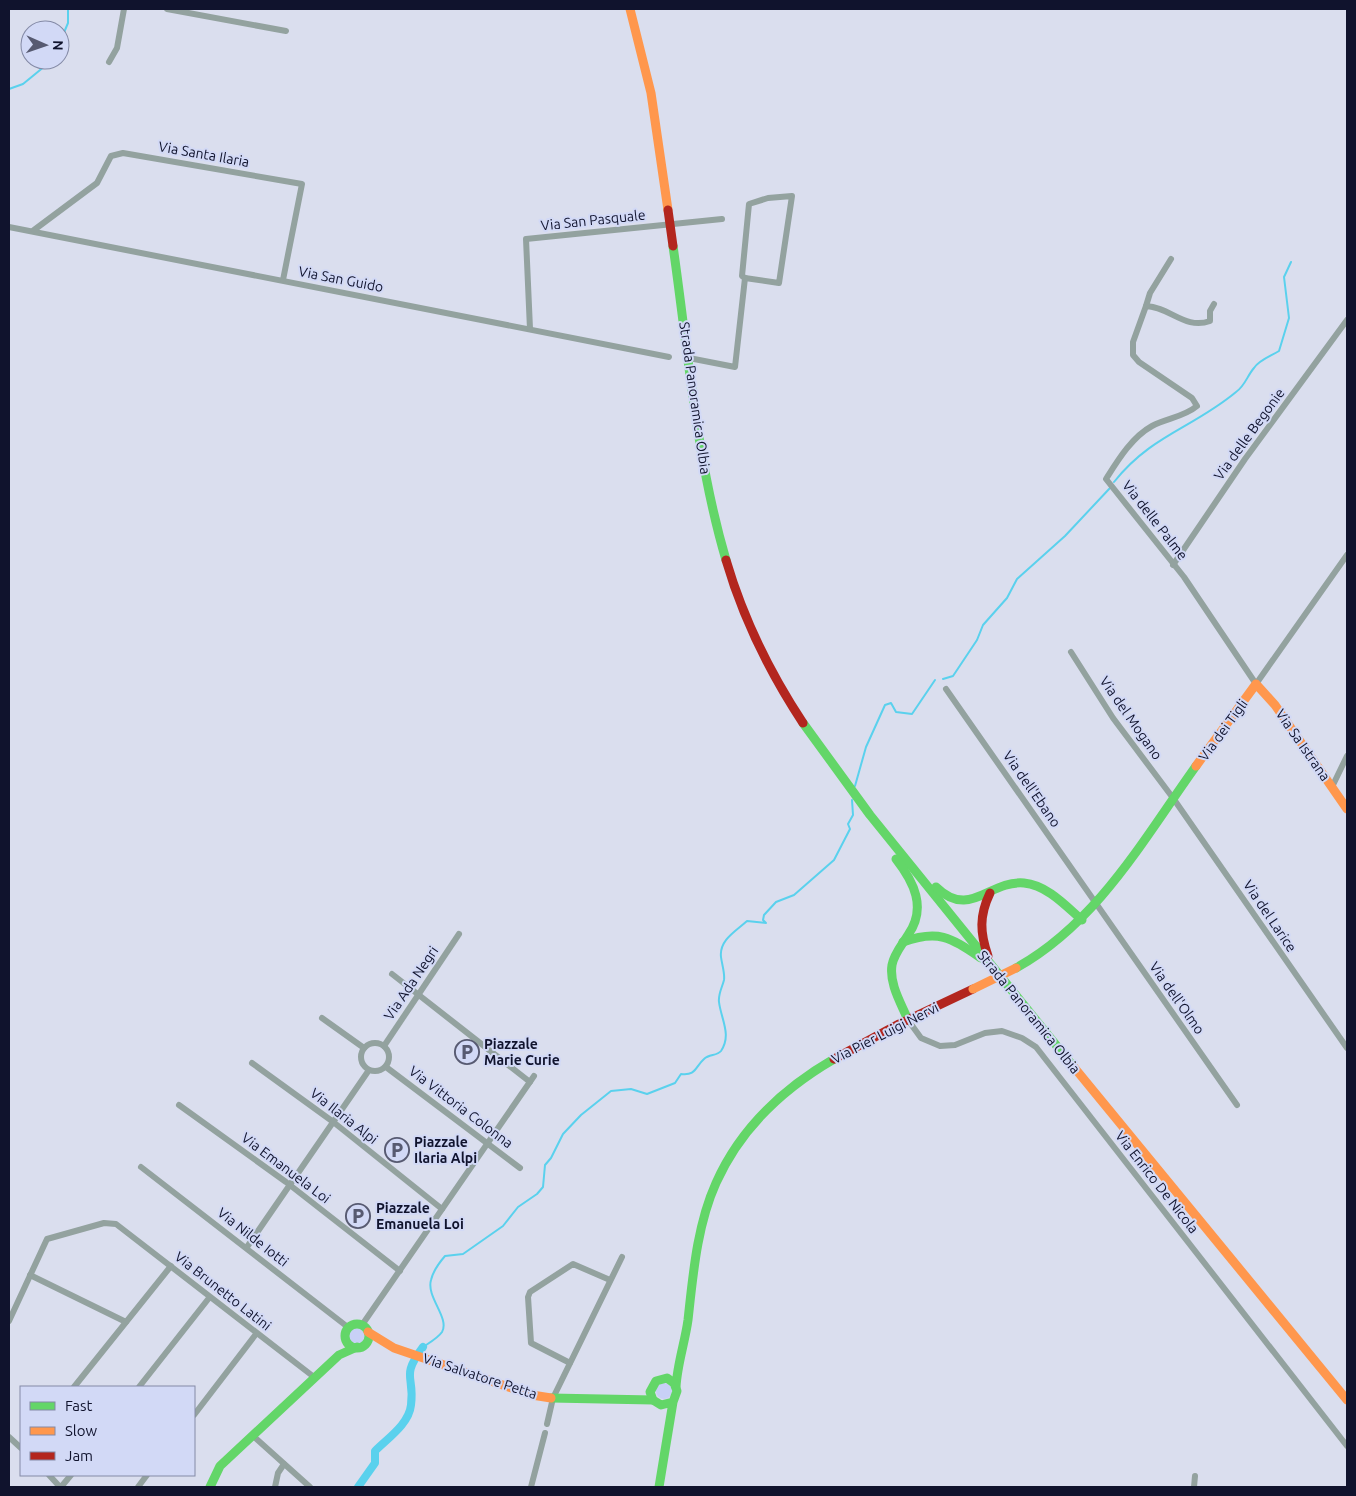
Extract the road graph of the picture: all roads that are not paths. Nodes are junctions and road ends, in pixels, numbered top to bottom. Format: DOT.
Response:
graph roads {
  1 [pos="124,9"];
  2 [pos="167,9"];
  3 [pos="630,9"];
  4 [pos="286,31"];
  5 [pos="109,62"];
  6 [pos="722,219"];
  7 [pos="9,227"];
  8 [pos="34,230"];
  9 [pos="1171,259"];
  10 [pos="745,278"];
  11 [pos="283,280"];
  12 [pos="1214,304"];
  13 [pos="1146,306"];
  14 [pos="1347,320"];
  15 [pos="530,329"];
  16 [pos="669,357"];
  17 [pos="689,358"];
  18 [pos="1346,558"];
  19 [pos="1173,565"];
  20 [pos="1071,652"];
  21 [pos="1256,684"];
  22 [pos="946,689"];
  23 [pos="1347,756"];
  24 [pos="1332,787"];
  25 [pos="1173,798"];
  26 [pos="1347,809"];
  27 [pos="881,828"];
  28 [pos="893,843"];
  29 [pos="990,893"];
  30 [pos="1097,904"];
  31 [pos="1082,920"];
  32 [pos="459,934"];
  33 [pos="903,942"];
  34 [pos="991,966"];
  35 [pos="392,974"];
  36 [pos="419,994"];
  37 [pos="322,1018"];
  38 [pos="908,1020"];
  39 [pos="384,1046"];
  40 [pos="364,1048"];
  41 [pos="1347,1048"];
  42 [pos="252,1063"];
  43 [pos="386,1067"];
  44 [pos="369,1070"];
  45 [pos="534,1076"];
  46 [pos="530,1082"];
  47 [pos="179,1105"];
  48 [pos="1236,1105"];
  49 [pos="332,1121"];
  50 [pos="488,1144"];
  51 [pos="141,1167"];
  52 [pos="520,1168"];
  53 [pos="289,1184"];
  54 [pos="442,1209"];
  55 [pos="247,1247"];
  56 [pos="622,1257"];
  57 [pos="171,1266"];
  58 [pos="400,1271"];
  59 [pos="30,1275"];
  60 [pos="610,1280"];
  61 [pos="209,1298"];
  62 [pos="9,1321"];
  63 [pos="126,1322"];
  64 [pos="348,1328"];
  65 [pos="365,1329"];
  66 [pos="256,1334"];
  67 [pos="346,1338"];
  68 [pos="360,1347"];
  69 [pos="394,1348"];
  70 [pos="683,1350"];
  71 [pos="339,1356"];
  72 [pos="570,1363"];
  73 [pos="314,1377"];
  74 [pos="663,1378"];
  75 [pos="75,1386"];
  76 [pos="140,1386"];
  77 [pos="676,1387"];
  78 [pos="652,1396"];
  79 [pos="553,1398"];
  80 [pos="1347,1400"];
  81 [pos="669,1404"];
  82 [pos="195,1414"];
  83 [pos="547,1424"];
  84 [pos="544,1433"];
  85 [pos="252,1435"];
  86 [pos="9,1437"];
  87 [pos="1347,1446"];
  88 [pos="20,1447"];
  89 [pos="284,1464"];
  90 [pos="50,1476"];
  91 [pos="70,1476"];
  92 [pos="146,1476"];
  93 [pos="1194,1476"];
  94 [pos="61,1487"];
  95 [pos="138,1487"];
  96 [pos="210,1487"];
  97 [pos="274,1487"];
  98 [pos="310,1487"];
  99 [pos="531,1487"];
  100 [pos="659,1487"];
  101 [pos="1194,1487"];
  1 -- 5 [label="street"];
  2 -- 4 [label="street"];
  3 -- 17 [label="main road, Strada Panoramica Olbia, bridge"];
  6 -- 15 [label="street, Via San Pasquale"];
  7 -- 8 [label="street, Via San Guido"];
  8 -- 11 [label="street, Via San Guido"];
  8 -- 11 [label="street, Via Santa Ilaria"];
  9 -- 13 [label="street"];
  10 -- 10 [label="street"];
  10 -- 17 [label="street"];
  11 -- 15 [label="street, Via San Guido"];
  12 -- 13 [label="street"];
  13 -- 19 [label="street, Via delle Palme"];
  14 -- 19 [label="street, Via delle Begonie"];
  15 -- 16 [label="street, Via San Guido"];
  17 -- 27 [label="main road, Strada Panoramica Olbia"];
  18 -- 21 [label="street, Via dei Tigli"];
  19 -- 21 [label="street, Via delle Palme"];
  20 -- 25 [label="street, Via del Mogano"];
  21 -- 24 [label="main road, Via Sa Istrana"];
  21 -- 25 [label="main road, Via dei Tigli"];
  22 -- 30 [label="street, Via dell'Ebano"];
  23 -- 24 [label="street"];
  24 -- 26 [label="main road, Via Sa Istrana"];
  25 -- 30 [label="main road, Via dei Tigli"];
  25 -- 41 [label="street, Via del Larice"];
  27 -- 28 [label="main road, Strada Panoramica Olbia"];
  27 -- 33 [label="main road"];
  28 -- 29 [label="main road"];
  28 -- 34 [label="main road, Strada Panoramica Olbia"];
  29 -- 31 [label="main road"];
  29 -- 34 [label="main road"];
  30 -- 31 [label="main road, Via Pier Luigi Nervi"];
  30 -- 48 [label="street, Via dell'Olmo"];
  31 -- 38 [label="main road, Via Pier Luigi Nervi, bridge"];
  32 -- 36 [label="street, Via Ada Negri"];
  33 -- 34 [label="main road"];
  33 -- 38 [label="main road"];
  34 -- 80 [label="main road, Strada Panoramica Olbia"];
  35 -- 36 [label="street"];
  36 -- 39 [label="street, Via Ada Negri"];
  36 -- 46 [label="street"];
  37 -- 40 [label="street"];
  38 -- 70 [label="main road, Via Pier Luigi Nervi"];
  38 -- 87 [label="street, Via Enrico De Nicola"];
  39 -- 40 [label="street"];
  39 -- 43 [label="street"];
  40 -- 44 [label="street"];
  42 -- 49 [label="street, Via Ilaria Alpi"];
  43 -- 44 [label="street"];
  43 -- 50 [label="street, Via Vittoria Colonna"];
  44 -- 49 [label="street"];
  45 -- 46 [label="street"];
  46 -- 50 [label="street"];
  47 -- 53 [label="street, Via Emanuela Loi"];
  49 -- 53 [label="street"];
  49 -- 54 [label="street, Via Ilaria Alpi"];
  50 -- 52 [label="street, Via Vittoria Colonna"];
  50 -- 54 [label="street"];
  51 -- 55 [label="street, Via Nilde Iotti"];
  53 -- 55 [label="street"];
  53 -- 58 [label="street, Via Emanuela Loi"];
  54 -- 58 [label="street"];
  55 -- 64 [label="street, Via Nilde Iotti"];
  56 -- 60 [label="street"];
  57 -- 59 [label="street, Via Brunetto Latini"];
  57 -- 61 [label="street, Via Brunetto Latini"];
  57 -- 63 [label="street"];
  58 -- 65 [label="street"];
  59 -- 62 [label="street"];
  59 -- 63 [label="street"];
  60 -- 72 [label="street"];
  60 -- 72 [label="street"];
  61 -- 66 [label="street, Via Brunetto Latini"];
  61 -- 76 [label="street"];
  63 -- 75 [label="street"];
  64 -- 65 [label="main road"];
  64 -- 67 [label="main road"];
  65 -- 68 [label="main road"];
  65 -- 69 [label="main road, Via Salvatore Petta"];
  66 -- 73 [label="street, Via Brunetto Latini"];
  66 -- 82 [label="street"];
  67 -- 68 [label="main road"];
  67 -- 71 [label="main road, Via Salvatore Petta"];
  68 -- 69 [label="main road, Via Salvatore Petta"];
  68 -- 71 [label="main road, Via Salvatore Petta"];
  69 -- 79 [label="main road, Via Salvatore Petta"];
  70 -- 74 [label="main road, Via Pier Luigi Nervi"];
  70 -- 77 [label="main road, Via Pier Luigi Nervi"];
  71 -- 73 [label="main road, Via Salvatore Petta"];
  72 -- 79 [label="street"];
  73 -- 85 [label="main road, Via Salvatore Petta"];
  74 -- 77 [label="main road"];
  74 -- 78 [label="main road"];
  77 -- 81 [label="main road"];
  78 -- 79 [label="main road, Via Salvatore Petta"];
  78 -- 81 [label="main road"];
  79 -- 83 [label="street"];
  81 -- 100 [label="main road"];
  84 -- 99 [label="street"];
  85 -- 89 [label="street"];
  85 -- 96 [label="main road, Via Salvatore Petta"];
  86 -- 88 [label="street"];
  89 -- 97 [label="street"];
  89 -- 98 [label="street"];
  90 -- 94 [label="street"];
  91 -- 94 [label="street"];
  92 -- 95 [label="street"];
  93 -- 101 [label="street"];
}
